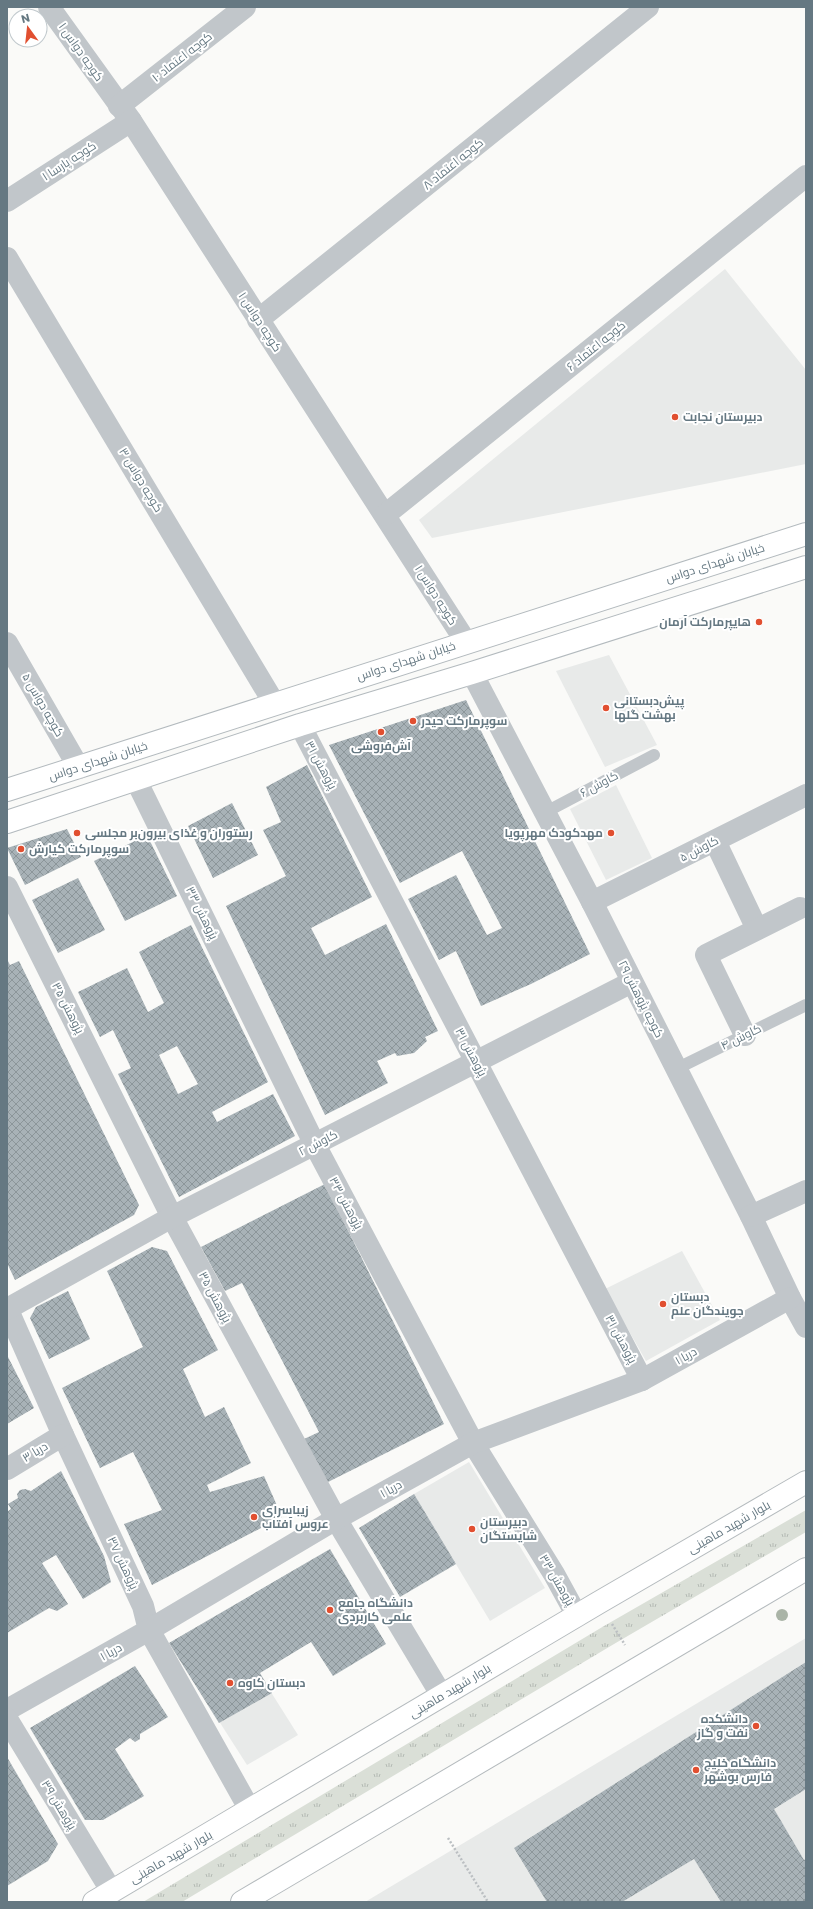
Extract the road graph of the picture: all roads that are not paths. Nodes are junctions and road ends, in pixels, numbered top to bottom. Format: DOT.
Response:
graph roads {
  1 [pos="49,7"];
  2 [pos="245,7"];
  3 [pos="648,7"];
  4 [pos="125,114"];
  5 [pos="806,176"];
  6 [pos="7,201"];
  7 [pos="7,258"];
  8 [pos="258,320"];
  9 [pos="385,515"];
  10 [pos="806,534"];
  11 [pos="806,567"];
  12 [pos="466,642"];
  13 [pos="7,643"];
  14 [pos="472,673"];
  15 [pos="274,704"];
  16 [pos="300,725"];
  17 [pos="654,755"];
  18 [pos="80,768"];
  19 [pos="136,780"];
  20 [pos="7,790"];
  21 [pos="806,796"];
  22 [pos="544,813"];
  23 [pos="7,822"];
  24 [pos="715,841"];
  25 [pos="7,887"];
  26 [pos="592,902"];
  27 [pos="800,908"];
  28 [pos="757,929"];
  29 [pos="632,982"];
  30 [pos="806,1005"];
  31 [pos="745,1035"];
  32 [pos="476,1061"];
  33 [pos="676,1069"];
  34 [pos="315,1145"];
  35 [pos="806,1191"];
  36 [pos="751,1216"];
  37 [pos="172,1217"];
  38 [pos="790,1298"];
  39 [pos="7,1309"];
  40 [pos="806,1327"];
  41 [pos="642,1380"];
  42 [pos="63,1435"];
  43 [pos="473,1443"];
  44 [pos="7,1469"];
  45 [pos="806,1482"];
  46 [pos="336,1519"];
  47 [pos="806,1569"];
  48 [pos="577,1616"];
  49 [pos="149,1630"];
  50 [pos="442,1696"];
  51 [pos="7,1710"];
  52 [pos="7,1719"];
  53 [pos="250,1810"];
  54 [pos="103,1897"];
  55 [pos="242,1902"];
  1 -- 4 [label="street, کوچه دواس ۱"];
  2 -- 4 [label="street, کوچه اعتماد ۱۰"];
  3 -- 8 [label="street, کوچه اعتماد ۸"];
  4 -- 6 [label="street, کوچه پارسا ۱"];
  4 -- 8 [label="street, کوچه دواس ۱"];
  5 -- 9 [label="street, کوچه اعتماد ۶"];
  7 -- 15 [label="street, کوچه دواس ۳"];
  8 -- 9 [label="street, کوچه دواس ۱"];
  9 -- 12 [label="street, کوچه دواس ۱"];
  10 -- 12 [label="street, خیابان شهدای دواس"];
  11 -- 14 [label="street"];
  12 -- 15 [label="street, خیابان شهدای دواس"];
  13 -- 18 [label="street, کوچه دواس ۵"];
  14 -- 16 [label="street"];
  14 -- 22 [label="street, کوچه پژوهش ۲۹"];
  15 -- 18 [label="street, خیابان شهدای دواس"];
  16 -- 19 [label="street"];
  16 -- 32 [label="street, پژوهش ۳۱"];
  17 -- 22 [label="lane, کاوش ۶"];
  18 -- 20 [label="street, خیابان شهدای دواس"];
  19 -- 23 [label="street"];
  19 -- 34 [label="street, پژوهش ۳۳"];
  21 -- 24 [label="street, کاوش ۵"];
  22 -- 26 [label="street, کوچه پژوهش ۲۹"];
  24 -- 26 [label="street, کاوش ۵"];
  24 -- 28 [label="street"];
  25 -- 37 [label="street, پژوهش ۳۵"];
  26 -- 29 [label="street, کوچه پژوهش ۲۹"];
  27 -- 28 [label="street"];
  28 -- 31 [label="street"];
  29 -- 32 [label="street, کاوش ۲"];
  29 -- 33 [label="street, کوچه پژوهش ۲۹"];
  30 -- 31 [label="lane, کاوش ۴"];
  31 -- 33 [label="lane, کاوش ۴"];
  32 -- 34 [label="street, کاوش ۲"];
  32 -- 41 [label="street, پژوهش ۳۱"];
  33 -- 36 [label="street, کوچه پژوهش ۲۹"];
  34 -- 37 [label="street, کاوش ۲"];
  34 -- 43 [label="street, پژوهش ۳۳"];
  35 -- 36 [label="street"];
  36 -- 38 [label="street, کوچه پژوهش ۲۹"];
  37 -- 39 [label="street, کاوش ۲"];
  37 -- 46 [label="street, پژوهش ۳۵"];
  38 -- 40 [label="street, کوچه پژوهش ۲۹"];
  38 -- 41 [label="street, دریا ۱"];
  39 -- 42 [label="street, پژوهش ۳۷"];
  41 -- 43 [label="street, دریا ۱"];
  42 -- 44 [label="street, دریا ۳"];
  42 -- 49 [label="street, پژوهش ۳۷"];
  43 -- 46 [label="street, دریا ۱"];
  43 -- 48 [label="street, پژوهش ۳۳"];
  45 -- 48 [label="street, بلوار شهید ماهینی"];
  46 -- 49 [label="street, دریا ۱"];
  46 -- 50 [label="street, پژوهش ۳۵"];
  47 -- 55 [label="street"];
  48 -- 50 [label="street, بلوار شهید ماهینی"];
  49 -- 51 [label="street, دریا ۱"];
  49 -- 53 [label="street, پژوهش ۳۷"];
  50 -- 53 [label="street, بلوار شهید ماهینی"];
  52 -- 54 [label="street, پژوهش ۳۹"];
  53 -- 54 [label="street, بلوار شهید ماهینی"];
}
